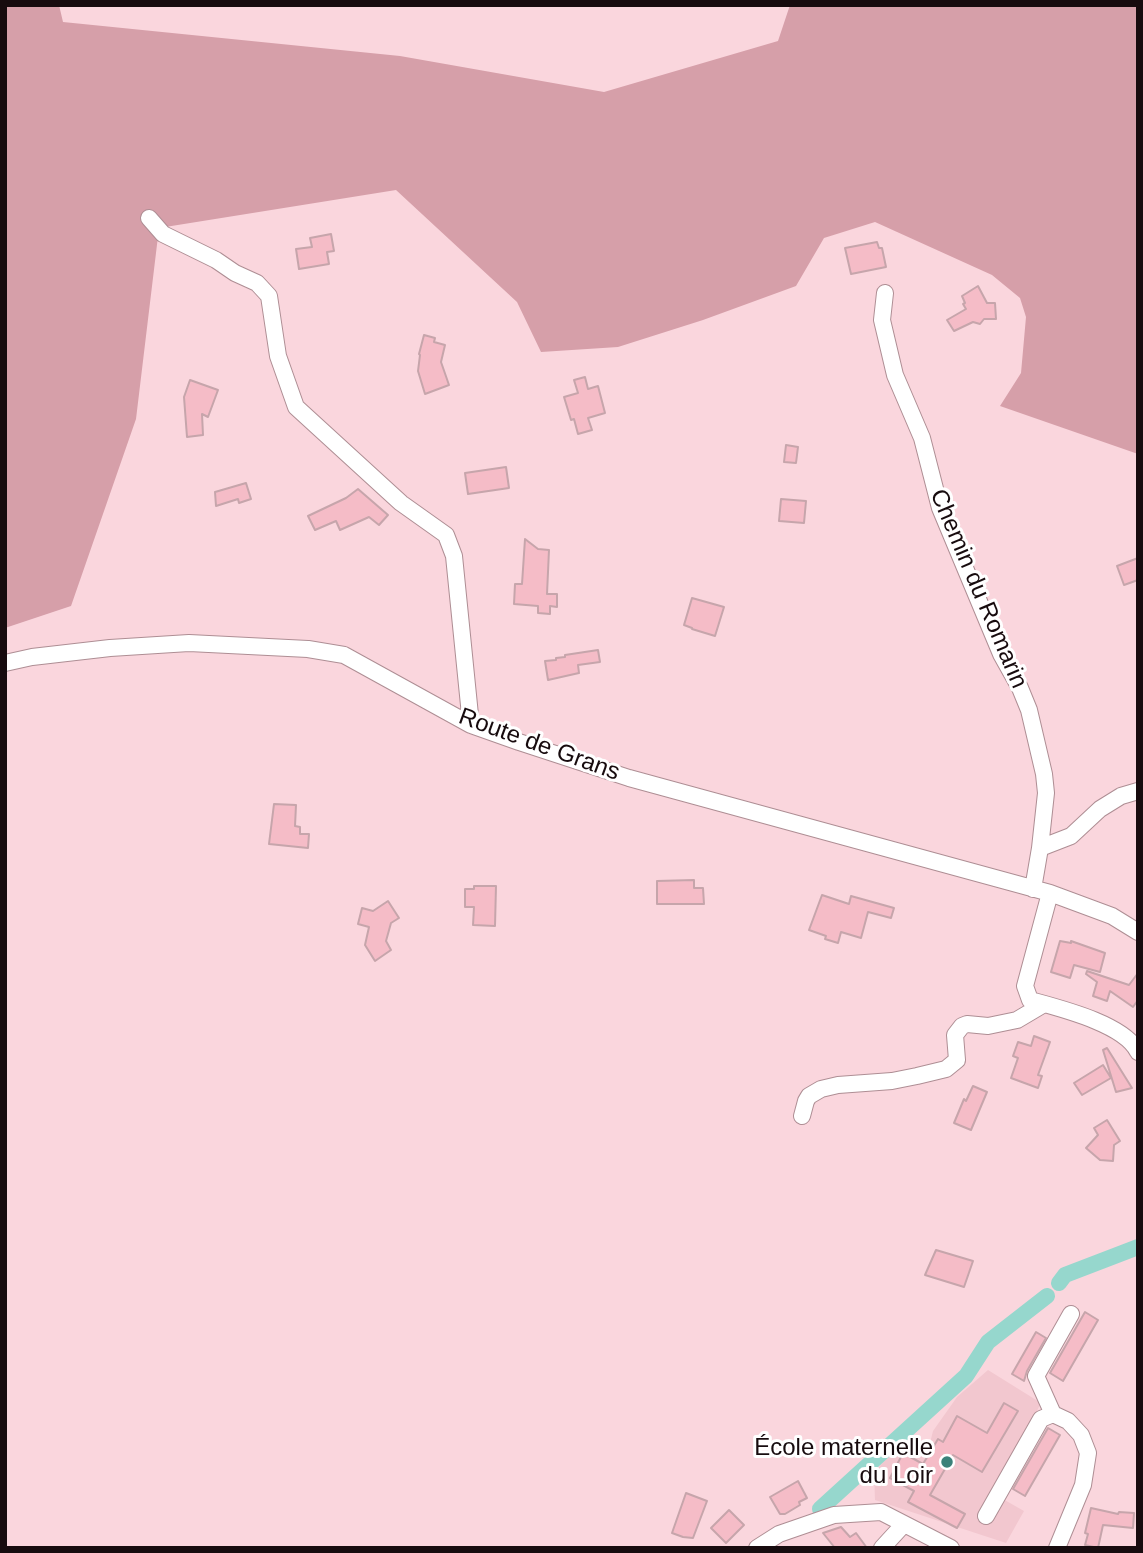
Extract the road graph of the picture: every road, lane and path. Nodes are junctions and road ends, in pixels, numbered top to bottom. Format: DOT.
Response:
graph roads {
  1 [pos="149,218"];
  2 [pos="886,293"];
  3 [pos="5,663"];
  4 [pos="471,725"];
  5 [pos="1138,791"];
  6 [pos="1040,848"];
  7 [pos="1032,889"];
  8 [pos="1050,893"];
  9 [pos="1138,932"];
  10 [pos="1044,1004"];
  11 [pos="1138,1052"];
  12 [pos="802,1116"];
  13 [pos="1071,1314"];
  14 [pos="1053,1414"];
  15 [pos="986,1516"];
  16 [pos="904,1524"];
  17 [pos="757,1548"];
  18 [pos="882,1548"];
  19 [pos="954,1548"];
  20 [pos="967,1548"];
  21 [pos="1057,1548"];
  1 -- 4 [label="street"];
  2 -- 6 [label="street, Chemin du Romarin"];
  3 -- 4 [label="street, Route de Grans"];
  4 -- 7 [label="street, Route de Grans"];
  5 -- 6 [label="street"];
  6 -- 7 [label="street, Chemin du Romarin"];
  7 -- 8 [label="street, Route de Grans"];
  8 -- 9 [label="street"];
  8 -- 10 [label="street"];
  10 -- 11 [label="street"];
  10 -- 12 [label="street"];
  13 -- 14 [label="street"];
  14 -- 15 [label="street"];
  14 -- 21 [label="street"];
  16 -- 17 [label="street"];
  16 -- 18 [label="street"];
  16 -- 19 [label="street"];
  19 -- 20 [label="street"];
}
